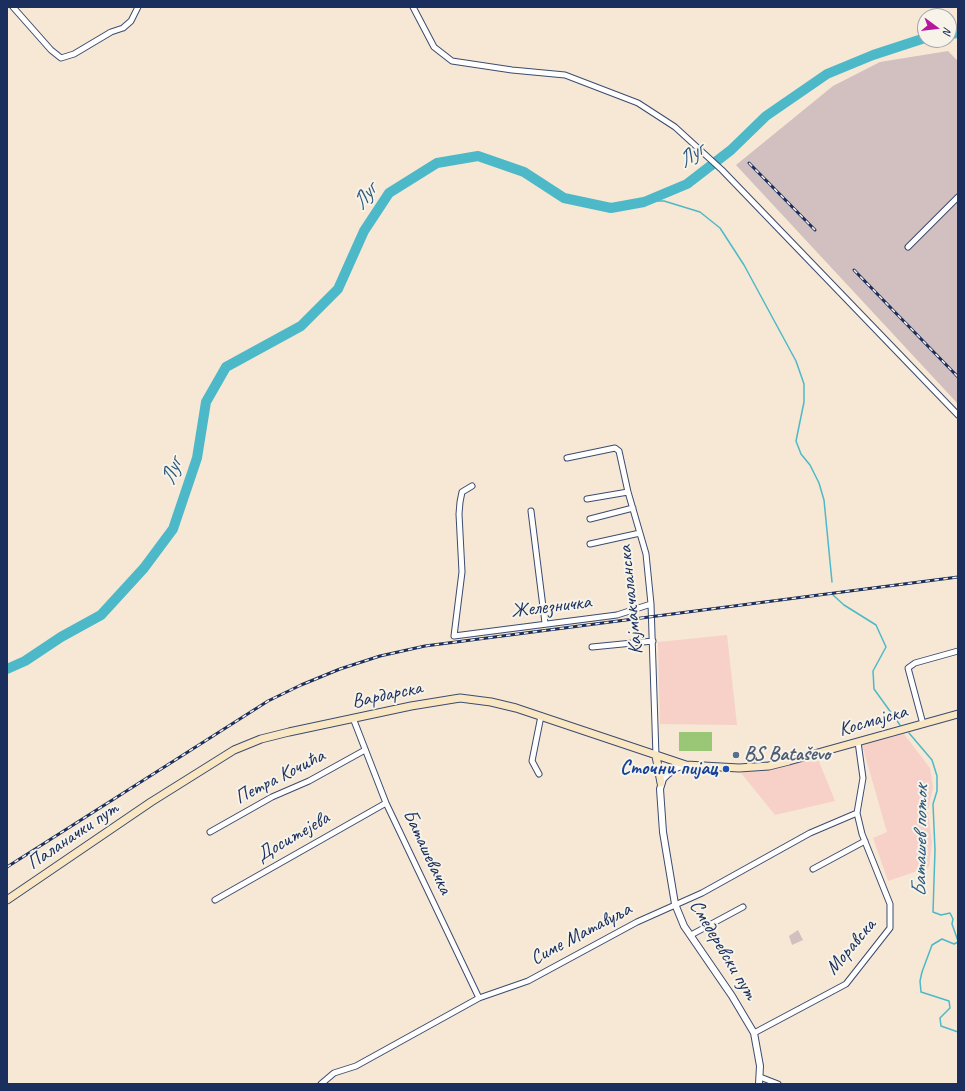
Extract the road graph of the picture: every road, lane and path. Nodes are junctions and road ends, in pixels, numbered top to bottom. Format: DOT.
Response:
graph roads {
  1 [pos="13,7"];
  2 [pos="138,7"];
  3 [pos="413,7"];
  4 [pos="958,197"];
  5 [pos="908,247"];
  6 [pos="958,415"];
  7 [pos="567,458"];
  8 [pos="472,486"];
  9 [pos="628,492"];
  10 [pos="587,499"];
  11 [pos="633,508"];
  12 [pos="531,510"];
  13 [pos="590,519"];
  14 [pos="640,533"];
  15 [pos="590,544"];
  16 [pos="651,604"];
  17 [pos="545,623"];
  18 [pos="653,641"];
  19 [pos="592,647"];
  20 [pos="958,651"];
  21 [pos="958,714"];
  22 [pos="541,716"];
  23 [pos="353,718"];
  24 [pos="922,724"];
  25 [pos="858,742"];
  26 [pos="365,750"];
  27 [pos="656,756"];
  28 [pos="686,765"];
  29 [pos="539,774"];
  30 [pos="661,783"];
  31 [pos="386,803"];
  32 [pos="138,811"];
  33 [pos="857,813"];
  34 [pos="210,832"];
  35 [pos="865,841"];
  36 [pos="813,869"];
  37 [pos="7,900"];
  38 [pos="215,900"];
  39 [pos="675,904"];
  40 [pos="743,907"];
  41 [pos="690,935"];
  42 [pos="479,998"];
  43 [pos="754,1033"];
  44 [pos="760,1077"];
  45 [pos="321,1084"];
  46 [pos="759,1084"];
  47 [pos="778,1084"];
  1 -- 2 [label="street"];
  3 -- 6 [label="street"];
  4 -- 5 [label="street"];
  7 -- 9 [label="street, Кајмакчаланска"];
  8 -- 17 [label="street, Железничка"];
  9 -- 10 [label="street"];
  9 -- 11 [label="street, Кајмакчаланска"];
  11 -- 13 [label="street"];
  11 -- 14 [label="street, Кајмакчаланска"];
  12 -- 17 [label="street"];
  14 -- 15 [label="street"];
  14 -- 16 [label="street, Кајмакчаланска"];
  16 -- 17 [label="street, Железничка"];
  16 -- 18 [label="street, Кајмакчаланска"];
  18 -- 19 [label="street"];
  18 -- 27 [label="street, Кајмакчаланска"];
  20 -- 24 [label="street"];
  21 -- 24 [label="main road, Космајска"];
  22 -- 23 [label="main road, Вардарска"];
  22 -- 27 [label="main road, Вардарска"];
  22 -- 29 [label="street"];
  23 -- 26 [label="street, Баташевачка"];
  23 -- 32 [label="main road, Вардарска"];
  24 -- 25 [label="main road, Космајска"];
  25 -- 28 [label="main road, Космајска"];
  25 -- 33 [label="street, Моравска"];
  26 -- 31 [label="street, Баташевачка"];
  26 -- 34 [label="street, Петра Кочића"];
  27 -- 28 [label="main road, Космајска"];
  27 -- 30 [label="main road"];
  28 -- 30 [label="street"];
  30 -- 39 [label="street, Смедеревски пут"];
  31 -- 38 [label="street, Доситејева"];
  31 -- 42 [label="street, Баташевачка"];
  32 -- 37 [label="main road, Паланачки пут"];
  33 -- 35 [label="street, Моравска"];
  33 -- 39 [label="street, Симе Матавуља"];
  35 -- 36 [label="street"];
  35 -- 43 [label="street, Моравска"];
  39 -- 41 [label="street, Смедеревски пут"];
  39 -- 42 [label="street, Симе Матавуља"];
  40 -- 41 [label="street"];
  41 -- 43 [label="street, Смедеревски пут"];
  42 -- 45 [label="street, Симе Матавуља"];
  43 -- 44 [label="street, Смедеревски пут"];
  44 -- 46 [label="street, Смедеревски пут"];
  44 -- 47 [label="street"];
}
